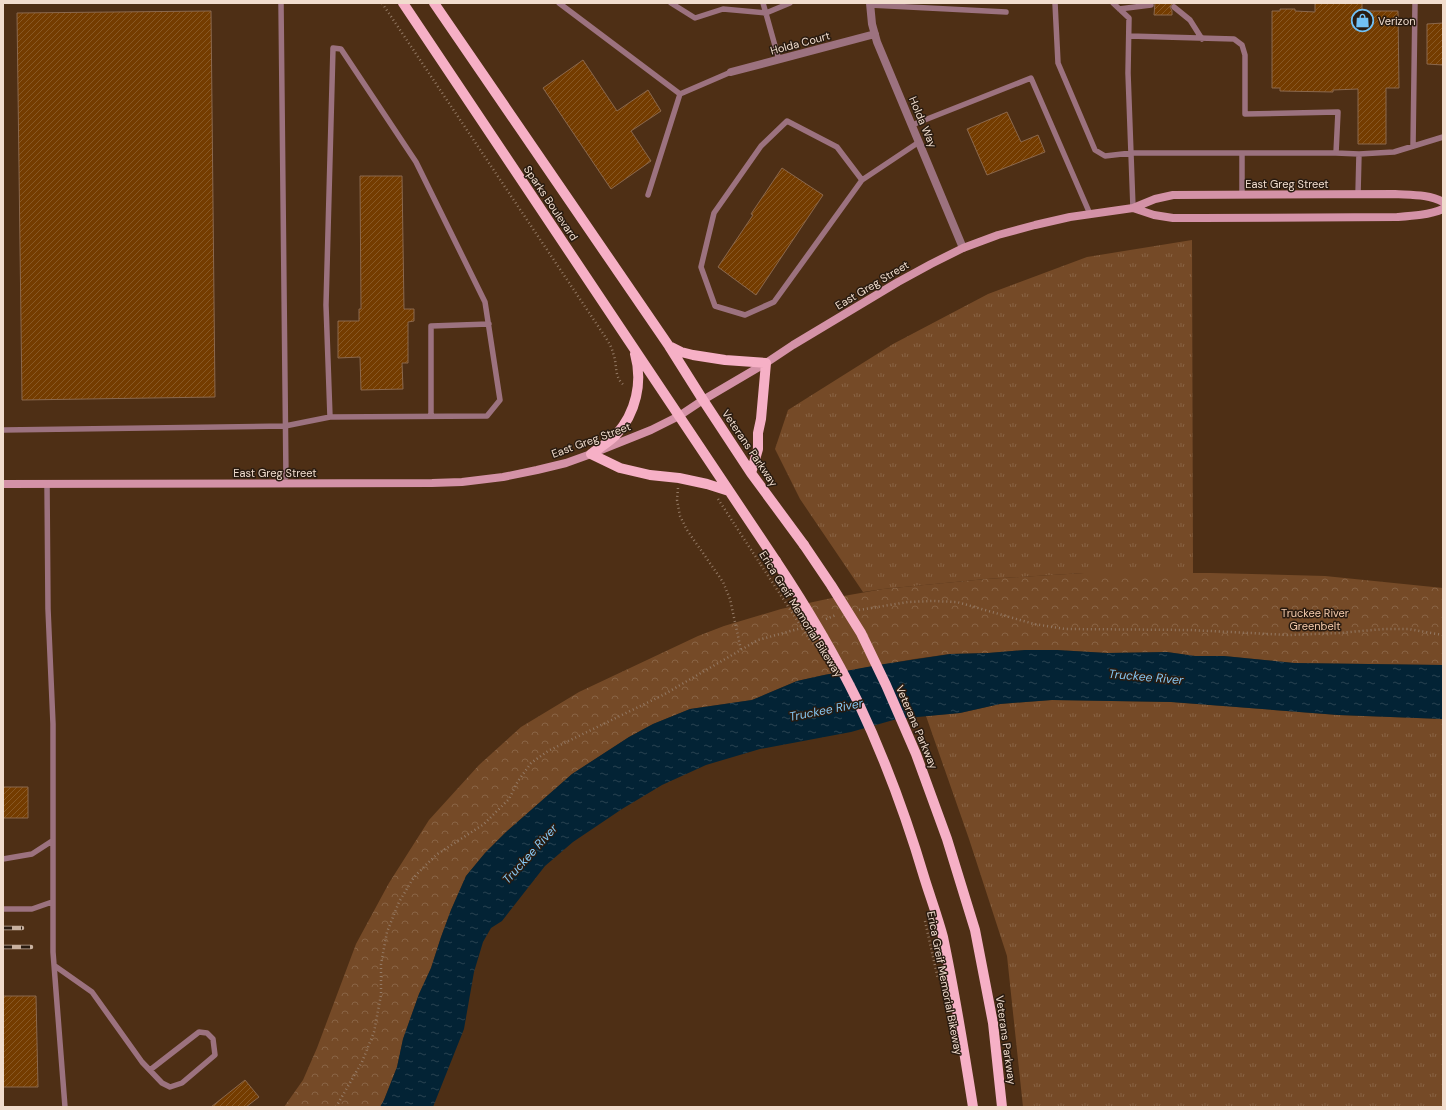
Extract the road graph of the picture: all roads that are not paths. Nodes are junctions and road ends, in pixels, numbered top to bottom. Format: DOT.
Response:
graph roads {
  1 [pos="281,3"];
  2 [pos="403,3"];
  3 [pos="434,3"];
  4 [pos="559,3"];
  5 [pos="671,3"];
  6 [pos="763,3"];
  7 [pos="790,3"];
  8 [pos="1055,3"];
  9 [pos="1113,3"];
  10 [pos="1415,3"];
  11 [pos="870,4"];
  12 [pos="1151,5"];
  13 [pos="940,6"];
  14 [pos="1174,7"];
  15 [pos="1119,10"];
  16 [pos="1006,12"];
  17 [pos="766,13"];
  18 [pos="875,34"];
  19 [pos="1128,36"];
  20 [pos="1202,39"];
  21 [pos="778,60"];
  22 [pos="731,72"];
  23 [pos="680,94"];
  24 [pos="912,125"];
  25 [pos="1443,137"];
  26 [pos="919,142"];
  27 [pos="1413,146"];
  28 [pos="1131,153"];
  29 [pos="1242,153"];
  30 [pos="1336,153"];
  31 [pos="1359,154"];
  32 [pos="862,180"];
  33 [pos="1358,194"];
  34 [pos="648,195"];
  35 [pos="1242,195"];
  36 [pos="1443,202"];
  37 [pos="1133,208"];
  38 [pos="1443,209"];
  39 [pos="1090,214"];
  40 [pos="963,248"];
  41 [pos="489,324"];
  42 [pos="633,346"];
  43 [pos="669,346"];
  44 [pos="766,363"];
  45 [pos="703,400"];
  46 [pos="431,416"];
  47 [pos="679,416"];
  48 [pos="330,417"];
  49 [pos="285,426"];
  50 [pos="3,430"];
  51 [pos="591,454"];
  52 [pos="751,473"];
  53 [pos="286,477"];
  54 [pos="47,483"];
  55 [pos="3,484"];
  56 [pos="729,491"];
  57 [pos="52,841"];
  58 [pos="3,859"];
  59 [pos="52,902"];
  60 [pos="3,909"];
  61 [pos="54,966"];
  62 [pos="150,1070"];
  63 [pos="65,1107"];
  64 [pos="973,1107"];
  65 [pos="1002,1107"];
  1 -- 49 [label="lane"];
  2 -- 42 [label="main road, Sparks Boulevard"];
  3 -- 43 [label="main road, Sparks Boulevard"];
  4 -- 23 [label="lane"];
  5 -- 17 [label="lane"];
  6 -- 17 [label="lane"];
  7 -- 17 [label="lane"];
  8 -- 28 [label="lane"];
  9 -- 15 [label="lane"];
  10 -- 27 [label="lane"];
  11 -- 13 [label="lane"];
  11 -- 18 [label="street, Holda Way"];
  12 -- 15 [label="lane"];
  13 -- 16 [label="lane"];
  14 -- 20 [label="lane"];
  15 -- 19 [label="lane"];
  17 -- 21 [label="lane"];
  18 -- 21 [label="street, Holda Court"];
  18 -- 24 [label="street, Holda Way"];
  19 -- 20 [label="lane"];
  19 -- 28 [label="lane"];
  20 -- 30 [label="lane"];
  21 -- 22 [label="street, Holda Court"];
  22 -- 23 [label="lane"];
  23 -- 34 [label="lane"];
  24 -- 26 [label="street, Holda Way"];
  24 -- 39 [label="lane"];
  25 -- 27 [label="lane"];
  26 -- 32 [label="lane"];
  26 -- 40 [label="street, Holda Way"];
  27 -- 31 [label="lane"];
  28 -- 29 [label="lane"];
  28 -- 37 [label="lane"];
  29 -- 30 [label="lane"];
  29 -- 35 [label="lane"];
  30 -- 31 [label="lane"];
  31 -- 33 [label="lane"];
  32 -- 32 [label="lane"];
  33 -- 35 [label="main road, East Greg Street"];
  33 -- 36 [label="main road, East Greg Street"];
  35 -- 37 [label="main road, East Greg Street"];
  37 -- 38 [label="main road, East Greg Street"];
  37 -- 39 [label="main road, East Greg Street"];
  39 -- 40 [label="main road, East Greg Street"];
  40 -- 44 [label="main road, East Greg Street"];
  41 -- 46 [label="lane"];
  41 -- 46 [label="lane"];
  41 -- 48 [label="lane"];
  42 -- 47 [label="main road, Sparks Boulevard"];
  42 -- 51 [label="main road"];
  43 -- 44 [label="main road"];
  43 -- 45 [label="main road, Sparks Boulevard"];
  44 -- 45 [label="main road, East Greg Street"];
  44 -- 52 [label="main road"];
  45 -- 47 [label="main road, East Greg Street"];
  45 -- 52 [label="main road, Veterans Parkway"];
  46 -- 48 [label="lane"];
  47 -- 51 [label="main road, East Greg Street"];
  47 -- 56 [label="main road"];
  48 -- 49 [label="lane"];
  49 -- 50 [label="lane"];
  49 -- 53 [label="lane"];
  51 -- 54 [label="main road, East Greg Street"];
  51 -- 56 [label="main road"];
  52 -- 65 [label="main road, Veterans Parkway, bridge"];
  54 -- 55 [label="main road, East Greg Street"];
  54 -- 57 [label="lane"];
  56 -- 64 [label="main road, bridge"];
  57 -- 58 [label="lane"];
  57 -- 59 [label="lane"];
  59 -- 60 [label="lane"];
  59 -- 61 [label="lane"];
  61 -- 62 [label="lane"];
  61 -- 63 [label="lane"];
  62 -- 62 [label="lane"];
}
